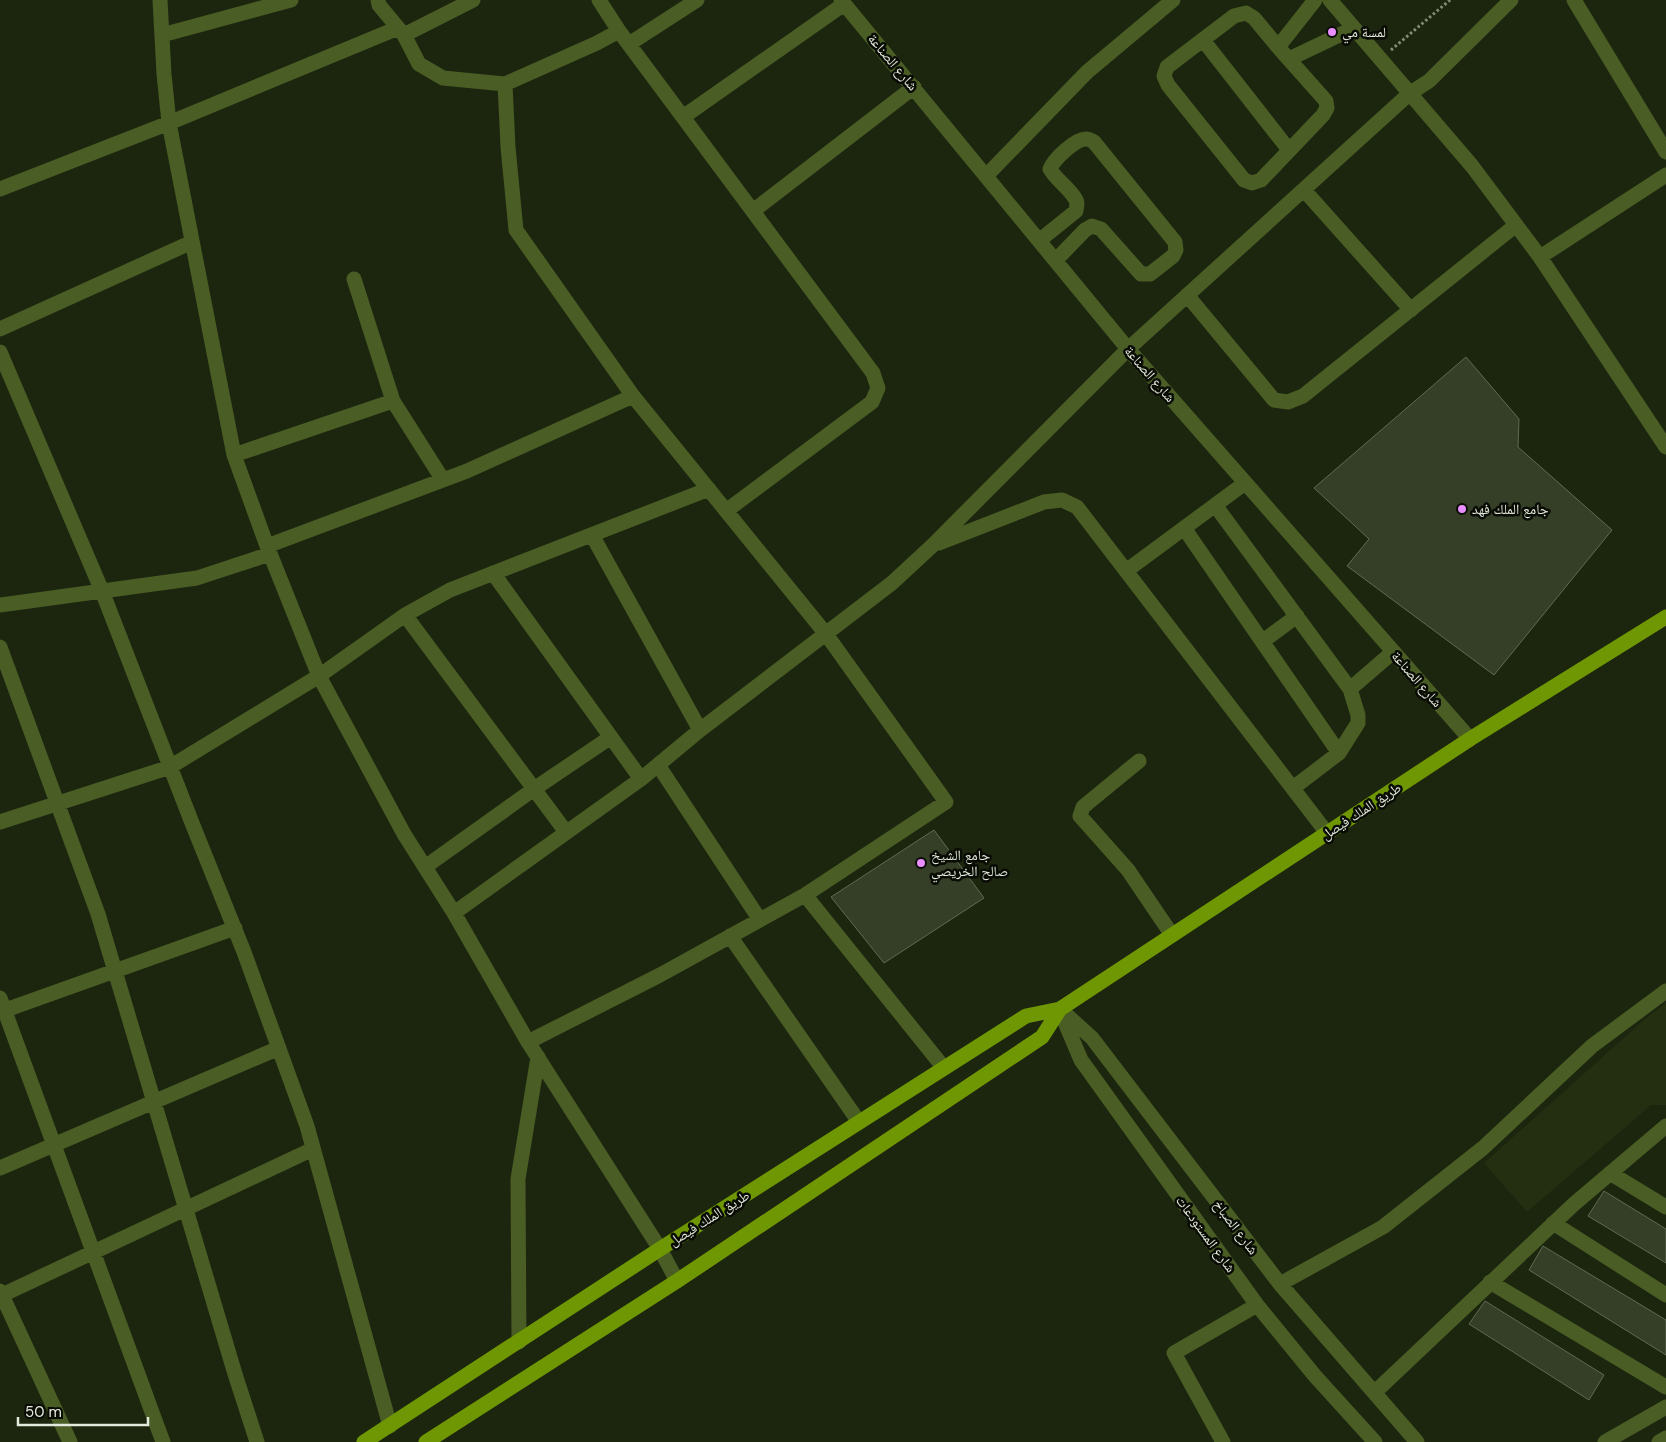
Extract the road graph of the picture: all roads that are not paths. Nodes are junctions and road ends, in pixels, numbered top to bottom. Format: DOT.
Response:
graph roads {
  1 [pos="160,0"];
  2 [pos="378,0"];
  3 [pos="473,0"];
  4 [pos="599,0"];
  5 [pos="697,0"];
  6 [pos="1174,0"];
  7 [pos="1315,0"];
  8 [pos="1330,0"];
  9 [pos="1511,0"];
  10 [pos="1574,0"];
  11 [pos="286,1"];
  12 [pos="843,2"];
  13 [pos="1354,28"];
  14 [pos="619,31"];
  15 [pos="401,32"];
  16 [pos="162,35"];
  17 [pos="1202,40"];
  18 [pos="629,44"];
  19 [pos="1278,47"];
  20 [pos="1289,59"];
  21 [pos="505,84"];
  22 [pos="914,87"];
  23 [pos="1410,94"];
  24 [pos="683,117"];
  25 [pos="169,123"];
  26 [pos="1289,150"];
  27 [pos="1666,152"];
  28 [pos="986,175"];
  29 [pos="1666,175"];
  30 [pos="0,189"];
  31 [pos="1304,190"];
  32 [pos="753,211"];
  33 [pos="1516,225"];
  34 [pos="1040,240"];
  35 [pos="192,242"];
  36 [pos="1540,257"];
  37 [pos="1056,260"];
  38 [pos="354,279"];
  39 [pos="1188,295"];
  40 [pos="1410,310"];
  41 [pos="0,329"];
  42 [pos="1128,349"];
  43 [pos="0,352"];
  44 [pos="633,396"];
  45 [pos="393,401"];
  46 [pos="1666,447"];
  47 [pos="234,455"];
  48 [pos="443,480"];
  49 [pos="1245,483"];
  50 [pos="709,489"];
  51 [pos="1215,506"];
  52 [pos="726,511"];
  53 [pos="1184,528"];
  54 [pos="592,535"];
  55 [pos="933,545"];
  56 [pos="268,550"];
  57 [pos="1126,571"];
  58 [pos="493,573"];
  59 [pos="102,591"];
  60 [pos="0,605"];
  61 [pos="406,615"];
  62 [pos="1297,616"];
  63 [pos="1666,617"];
  64 [pos="826,634"];
  65 [pos="1263,641"];
  66 [pos="0,647"];
  67 [pos="1393,652"];
  68 [pos="319,676"];
  69 [pos="1350,688"];
  70 [pos="700,730"];
  71 [pos="611,737"];
  72 [pos="1470,739"];
  73 [pos="1339,753"];
  74 [pos="1139,761"];
  75 [pos="658,765"];
  76 [pos="170,767"];
  77 [pos="641,779"];
  78 [pos="1293,788"];
  79 [pos="534,789"];
  80 [pos="57,803"];
  81 [pos="0,822"];
  82 [pos="566,832"];
  83 [pos="1327,833"];
  84 [pos="425,868"];
  85 [pos="805,895"];
  86 [pos="454,913"];
  87 [pos="760,920"];
  88 [pos="234,928"];
  89 [pos="1172,935"];
  90 [pos="730,936"];
  91 [pos="114,971"];
  92 [pos="1666,991"];
  93 [pos="1,1007"];
  94 [pos="1060,1009"];
  95 [pos="528,1042"];
  96 [pos="279,1048"];
  97 [pos="538,1057"];
  98 [pos="944,1068"];
  99 [pos="154,1102"];
  100 [pos="859,1122"];
  101 [pos="1666,1126"];
  102 [pos="54,1145"];
  103 [pos="313,1149"];
  104 [pos="0,1168"];
  105 [pos="1610,1173"];
  106 [pos="1666,1207"];
  107 [pos="186,1209"];
  108 [pos="1553,1223"];
  109 [pos="660,1249"];
  110 [pos="94,1252"];
  111 [pos="677,1281"];
  112 [pos="1490,1282"];
  113 [pos="1280,1284"];
  114 [pos="1,1294"];
  115 [pos="1666,1295"];
  116 [pos="1257,1305"];
  117 [pos="519,1342"];
  118 [pos="1666,1387"];
  119 [pos="1375,1392"];
  120 [pos="1666,1407"];
  121 [pos="390,1426"];
  122 [pos="1666,1438"];
  123 [pos="70,1442"];
  124 [pos="162,1442"];
  125 [pos="257,1442"];
  126 [pos="364,1442"];
  127 [pos="426,1442"];
  128 [pos="1223,1442"];
  129 [pos="1375,1442"];
  130 [pos="1417,1442"];
  131 [pos="1605,1442"];
  132 [pos="1659,1442"];
  1 -- 16 [label="street"];
  2 -- 15 [label="street"];
  3 -- 15 [label="street"];
  4 -- 14 [label="street"];
  5 -- 18 [label="street"];
  6 -- 28 [label="street"];
  7 -- 19 [label="street"];
  8 -- 13 [label="street"];
  9 -- 23 [label="street"];
  10 -- 27 [label="street"];
  11 -- 16 [label="street"];
  12 -- 22 [label="street, شارع الصناعة"];
  12 -- 24 [label="street"];
  13 -- 20 [label="street"];
  13 -- 23 [label="street"];
  14 -- 18 [label="street"];
  14 -- 21 [label="street"];
  15 -- 21 [label="street"];
  15 -- 25 [label="street"];
  16 -- 25 [label="street"];
  17 -- 19 [label="street"];
  17 -- 26 [label="street"];
  17 -- 26 [label="street"];
  18 -- 24 [label="street"];
  19 -- 20 [label="street"];
  20 -- 26 [label="street"];
  21 -- 44 [label="street"];
  22 -- 28 [label="street, شارع الصناعة"];
  22 -- 32 [label="street"];
  23 -- 31 [label="street"];
  23 -- 33 [label="street"];
  24 -- 32 [label="street"];
  25 -- 30 [label="street"];
  25 -- 35 [label="street"];
  28 -- 34 [label="street, شارع الصناعة"];
  29 -- 36 [label="street"];
  31 -- 39 [label="street"];
  31 -- 40 [label="street"];
  32 -- 52 [label="street"];
  33 -- 36 [label="street"];
  33 -- 40 [label="street"];
  34 -- 37 [label="street, شارع الصناعة"];
  34 -- 37 [label="street"];
  35 -- 41 [label="street"];
  35 -- 47 [label="street"];
  36 -- 46 [label="street"];
  37 -- 42 [label="street, شارع الصناعة"];
  38 -- 45 [label="street"];
  39 -- 40 [label="street"];
  39 -- 42 [label="street"];
  42 -- 49 [label="street, شارع الصناعة"];
  42 -- 55 [label="street"];
  43 -- 59 [label="street"];
  44 -- 48 [label="street"];
  44 -- 50 [label="street"];
  45 -- 47 [label="street"];
  45 -- 48 [label="street"];
  47 -- 56 [label="street"];
  48 -- 56 [label="street"];
  49 -- 51 [label="street"];
  49 -- 67 [label="street, شارع الصناعة"];
  50 -- 52 [label="street"];
  50 -- 54 [label="street"];
  51 -- 53 [label="street"];
  51 -- 62 [label="street"];
  52 -- 64 [label="street"];
  53 -- 57 [label="street"];
  53 -- 65 [label="street"];
  54 -- 58 [label="street"];
  54 -- 70 [label="street"];
  55 -- 57 [label="street"];
  55 -- 64 [label="street"];
  56 -- 59 [label="street"];
  56 -- 68 [label="street"];
  57 -- 78 [label="street"];
  58 -- 61 [label="street"];
  58 -- 71 [label="street"];
  59 -- 60 [label="street"];
  59 -- 76 [label="street"];
  61 -- 68 [label="street"];
  61 -- 79 [label="street"];
  62 -- 65 [label="street"];
  62 -- 69 [label="street"];
  63 -- 72 [label="main road, طريق الملك فيصل"];
  64 -- 70 [label="street"];
  64 -- 85 [label="street"];
  65 -- 73 [label="street"];
  66 -- 80 [label="street"];
  67 -- 69 [label="street"];
  67 -- 72 [label="street, شارع الصناعة"];
  68 -- 76 [label="street"];
  68 -- 84 [label="street"];
  69 -- 73 [label="street"];
  70 -- 75 [label="street"];
  71 -- 77 [label="street"];
  71 -- 79 [label="street"];
  72 -- 83 [label="main road, طريق الملك فيصل"];
  73 -- 78 [label="street"];
  74 -- 89 [label="street"];
  75 -- 77 [label="street"];
  75 -- 87 [label="street"];
  76 -- 80 [label="street"];
  76 -- 88 [label="street"];
  77 -- 82 [label="street"];
  78 -- 83 [label="street"];
  79 -- 82 [label="street"];
  79 -- 84 [label="street"];
  80 -- 81 [label="street"];
  80 -- 91 [label="street"];
  82 -- 86 [label="street"];
  83 -- 89 [label="main road, طريق الملك فيصل"];
  84 -- 86 [label="street"];
  85 -- 87 [label="street"];
  85 -- 98 [label="street"];
  86 -- 95 [label="street"];
  87 -- 90 [label="street"];
  88 -- 91 [label="street"];
  88 -- 96 [label="street"];
  89 -- 94 [label="main road, طريق الملك فيصل"];
  90 -- 95 [label="street"];
  90 -- 100 [label="street"];
  91 -- 93 [label="street"];
  91 -- 99 [label="street"];
  92 -- 113 [label="street"];
  93 -- 102 [label="street"];
  94 -- 98 [label="main road, طريق الملك فيصل"];
  94 -- 111 [label="main road, طريق الملك فيصل"];
  94 -- 113 [label="street, شارع الصباخ"];
  94 -- 116 [label="street, شارع المستودعات"];
  95 -- 97 [label="street"];
  96 -- 99 [label="street"];
  96 -- 103 [label="street"];
  97 -- 109 [label="street"];
  97 -- 117 [label="street"];
  98 -- 100 [label="main road, طريق الملك فيصل"];
  99 -- 102 [label="street"];
  99 -- 107 [label="street"];
  100 -- 109 [label="main road, طريق الملك فيصل"];
  101 -- 105 [label="street"];
  102 -- 104 [label="street"];
  102 -- 110 [label="street"];
  103 -- 107 [label="street"];
  103 -- 121 [label="street"];
  105 -- 106 [label="street"];
  105 -- 108 [label="street"];
  107 -- 110 [label="street"];
  107 -- 125 [label="street"];
  108 -- 112 [label="street"];
  108 -- 115 [label="street"];
  109 -- 111 [label="street"];
  109 -- 117 [label="main road, طريق الملك فيصل"];
  110 -- 114 [label="street"];
  110 -- 124 [label="street"];
  111 -- 127 [label="main road, طريق الملك فيصل"];
  112 -- 118 [label="street"];
  112 -- 119 [label="street"];
  113 -- 119 [label="street, شارع الصباخ"];
  114 -- 123 [label="street"];
  116 -- 128 [label="street"];
  116 -- 129 [label="street, شارع المستودعات"];
  117 -- 121 [label="main road, طريق الملك فيصل"];
  119 -- 130 [label="street, شارع الصباخ"];
  120 -- 131 [label="street"];
  121 -- 126 [label="main road, طريق الملك فيصل"];
  122 -- 132 [label="street"];
}
